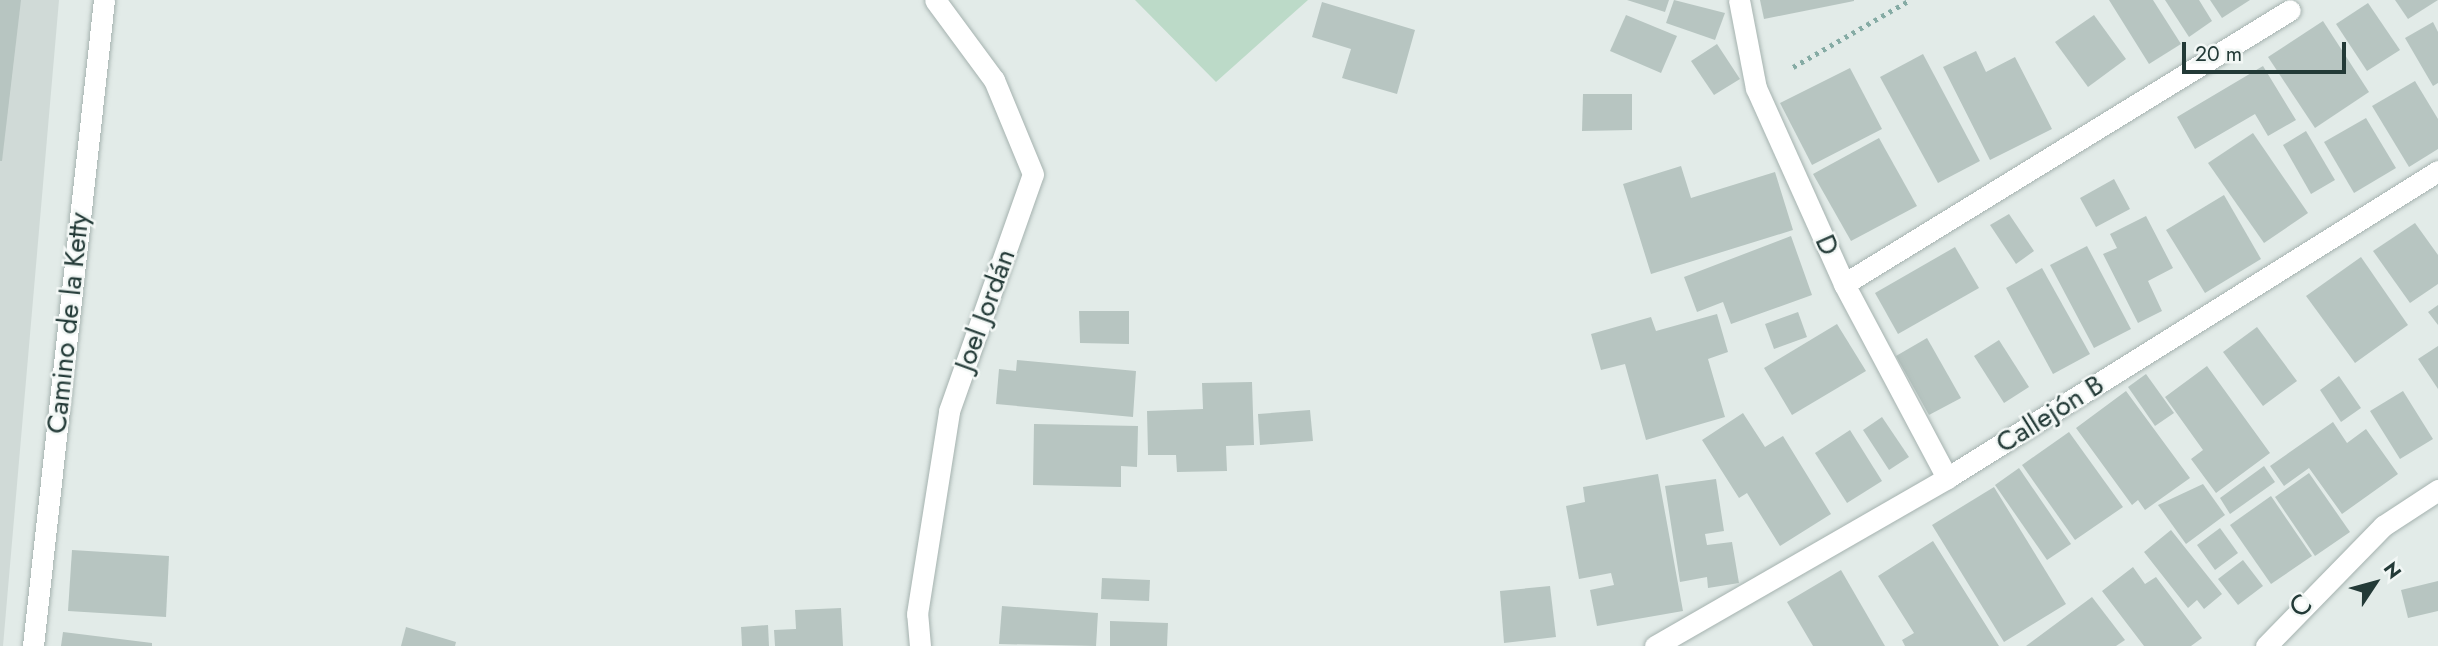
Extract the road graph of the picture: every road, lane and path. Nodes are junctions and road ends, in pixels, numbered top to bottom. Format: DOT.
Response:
graph roads {
  1 [pos="104,0"];
  2 [pos="935,0"];
  3 [pos="1739,0"];
  4 [pos="1910,0"];
  5 [pos="2290,10"];
  6 [pos="1756,88"];
  7 [pos="2438,171"];
  8 [pos="1844,284"];
  9 [pos="1947,478"];
  10 [pos="2438,490"];
  11 [pos="33,646"];
  12 [pos="920,646"];
  13 [pos="1655,646"];
  14 [pos="2266,646"];
  1 -- 11 [label="street, Camino de la Ketty"];
  2 -- 12 [label="street, Joel Jordán"];
  3 -- 6 [label="street, D"];
  4 -- 6 [label="path"];
  5 -- 8 [label="street"];
  6 -- 8 [label="street, D"];
  7 -- 9 [label="street, Callejón B"];
  8 -- 9 [label="street, D"];
  9 -- 13 [label="street, Callejón B"];
  10 -- 14 [label="street, C"];
}
